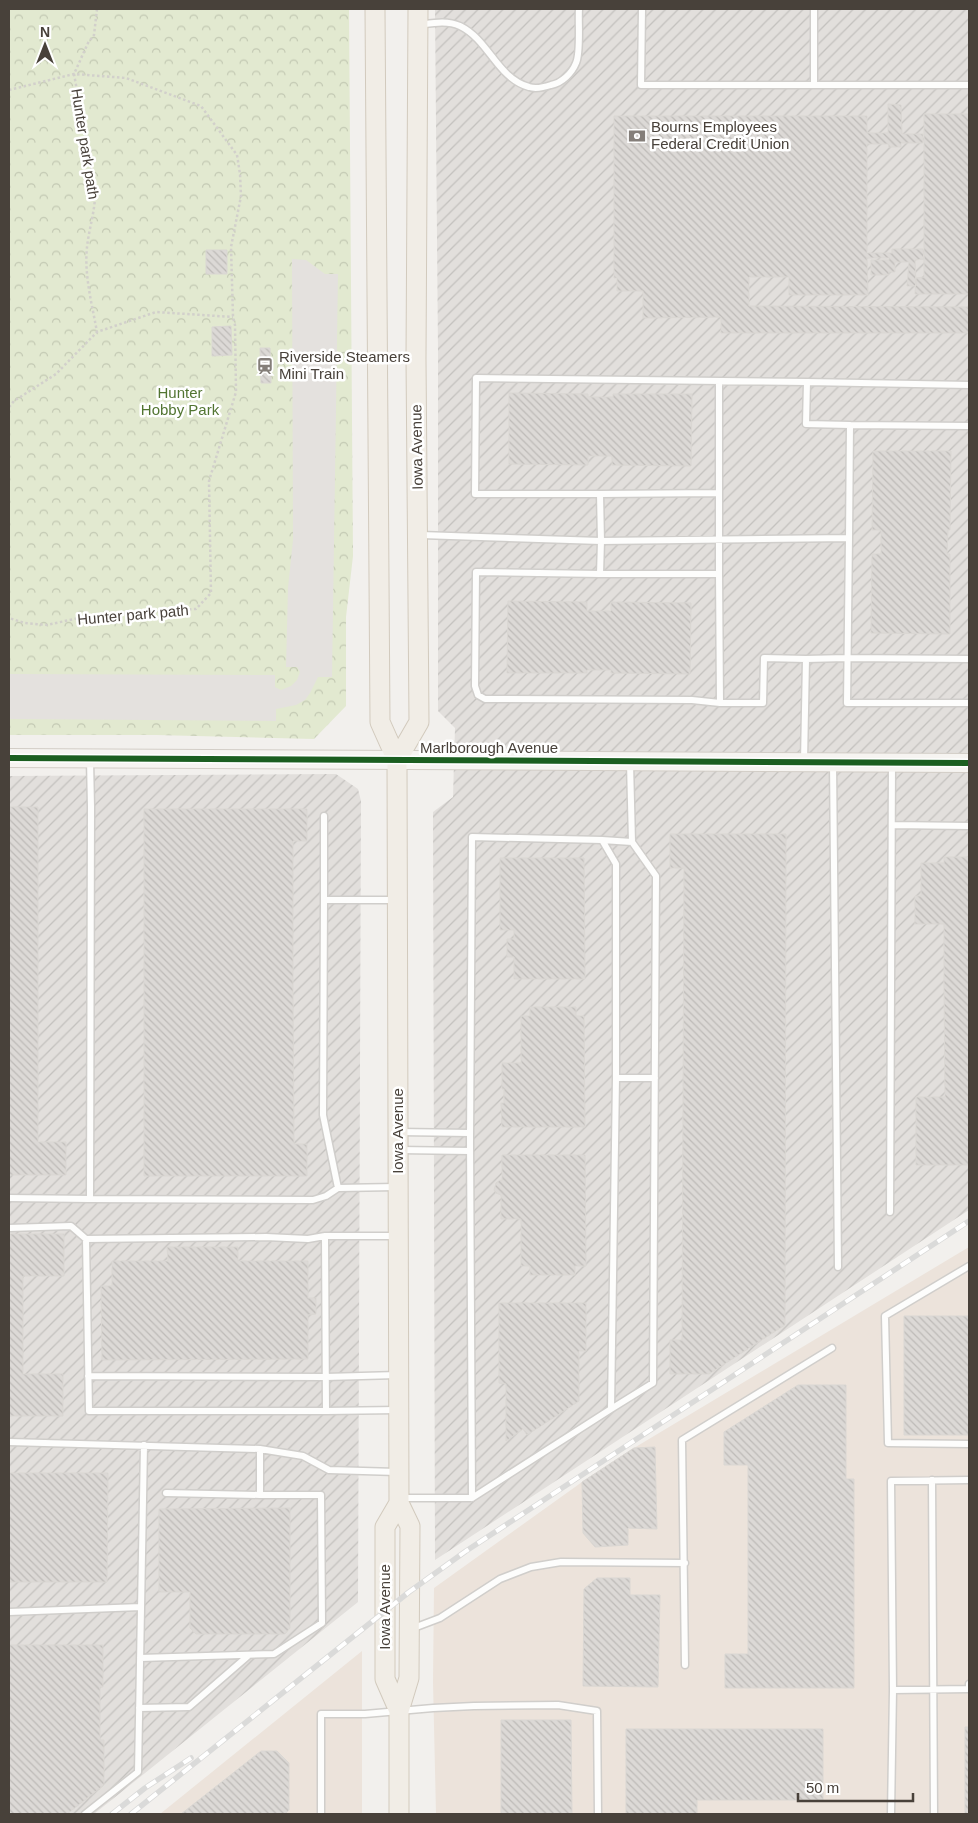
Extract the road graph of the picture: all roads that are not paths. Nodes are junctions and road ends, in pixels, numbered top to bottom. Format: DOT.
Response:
graph roads {
  1 [pos="375,9"];
  2 [pos="579,9"];
  3 [pos="642,9"];
  4 [pos="814,9"];
  5 [pos="418,17"];
  6 [pos="814,85"];
  7 [pos="969,85"];
  8 [pos="719,381"];
  9 [pos="807,382"];
  10 [pos="969,385"];
  11 [pos="850,424"];
  12 [pos="969,426"];
  13 [pos="719,493"];
  14 [pos="600,494"];
  15 [pos="418,534"];
  16 [pos="848,538"];
  17 [pos="719,540"];
  18 [pos="600,541"];
  19 [pos="600,574"];
  20 [pos="719,574"];
  21 [pos="846,658"];
  22 [pos="806,659"];
  23 [pos="969,659"];
  24 [pos="720,703"];
  25 [pos="969,703"];
  26 [pos="9,758"];
  27 [pos="90,759"];
  28 [pos="397,760"];
  29 [pos="630,762"];
  30 [pos="804,762"];
  31 [pos="834,762"];
  32 [pos="892,762"];
  33 [pos="969,763"];
  34 [pos="324,816"];
  35 [pos="892,825"];
  36 [pos="969,826"];
  37 [pos="602,840"];
  38 [pos="632,842"];
  39 [pos="324,900"];
  40 [pos="397,900"];
  41 [pos="616,1078"];
  42 [pos="655,1078"];
  43 [pos="470,1133"];
  44 [pos="398,1141"];
  45 [pos="470,1151"];
  46 [pos="398,1187"];
  47 [pos="338,1188"];
  48 [pos="9,1198"];
  49 [pos="90,1199"];
  50 [pos="890,1212"];
  51 [pos="9,1228"];
  52 [pos="325,1236"];
  53 [pos="398,1236"];
  54 [pos="86,1239"];
  55 [pos="969,1266"];
  56 [pos="838,1267"];
  57 [pos="832,1348"];
  58 [pos="88,1376"];
  59 [pos="398,1376"];
  60 [pos="326,1378"];
  61 [pos="611,1409"];
  62 [pos="398,1410"];
  63 [pos="326,1411"];
  64 [pos="9,1442"];
  65 [pos="969,1444"];
  66 [pos="144,1445"];
  67 [pos="260,1449"];
  68 [pos="398,1472"];
  69 [pos="932,1480"];
  70 [pos="969,1480"];
  71 [pos="166,1493"];
  72 [pos="260,1495"];
  73 [pos="472,1498"];
  74 [pos="399,1501"];
  75 [pos="684,1563"];
  76 [pos="141,1608"];
  77 [pos="9,1612"];
  78 [pos="410,1630"];
  79 [pos="249,1655"];
  80 [pos="140,1658"];
  81 [pos="685,1665"];
  82 [pos="969,1684"];
  83 [pos="893,1690"];
  84 [pos="934,1690"];
  85 [pos="139,1708"];
  86 [pos="399,1711"];
  87 [pos="85,1814"];
  88 [pos="321,1814"];
  89 [pos="399,1814"];
  90 [pos="598,1814"];
  91 [pos="891,1814"];
  92 [pos="934,1814"];
  1 -- 28 [label="main road, Iowa Avenue"];
  2 -- 5 [label="lane"];
  3 -- 6 [label="lane"];
  4 -- 6 [label="lane"];
  5 -- 15 [label="main road, Iowa Avenue"];
  6 -- 7 [label="lane"];
  8 -- 9 [label="lane"];
  8 -- 13 [label="lane"];
  8 -- 14 [label="lane"];
  9 -- 10 [label="lane"];
  9 -- 11 [label="lane"];
  11 -- 12 [label="lane"];
  11 -- 16 [label="lane"];
  13 -- 14 [label="lane"];
  13 -- 17 [label="lane"];
  14 -- 18 [label="lane"];
  15 -- 18 [label="lane"];
  15 -- 28 [label="main road, Iowa Avenue"];
  16 -- 17 [label="lane"];
  16 -- 21 [label="lane"];
  17 -- 18 [label="lane"];
  17 -- 20 [label="lane"];
  18 -- 19 [label="lane"];
  19 -- 20 [label="lane"];
  19 -- 24 [label="lane"];
  20 -- 24 [label="lane"];
  21 -- 22 [label="lane"];
  21 -- 23 [label="lane"];
  21 -- 25 [label="lane"];
  22 -- 24 [label="lane"];
  22 -- 30 [label="lane"];
  26 -- 27 [label="street, Marlborough Avenue"];
  27 -- 28 [label="street, Marlborough Avenue"];
  27 -- 49 [label="lane"];
  28 -- 29 [label="street, Marlborough Avenue"];
  28 -- 40 [label="main road, Iowa Avenue"];
  29 -- 30 [label="street, Marlborough Avenue"];
  29 -- 38 [label="lane"];
  30 -- 31 [label="street, Marlborough Avenue"];
  31 -- 32 [label="street, Marlborough Avenue"];
  31 -- 56 [label="lane"];
  32 -- 33 [label="street, Marlborough Avenue"];
  32 -- 35 [label="lane"];
  34 -- 39 [label="lane"];
  35 -- 36 [label="lane"];
  35 -- 50 [label="lane"];
  37 -- 38 [label="lane"];
  37 -- 41 [label="lane"];
  37 -- 43 [label="lane"];
  38 -- 42 [label="lane"];
  39 -- 40 [label="lane"];
  39 -- 47 [label="lane"];
  40 -- 44 [label="main road, Iowa Avenue"];
  41 -- 42 [label="lane"];
  41 -- 61 [label="lane"];
  42 -- 61 [label="lane"];
  43 -- 44 [label="lane"];
  43 -- 45 [label="lane"];
  44 -- 45 [label="lane"];
  44 -- 46 [label="main road, Iowa Avenue"];
  45 -- 73 [label="lane"];
  46 -- 47 [label="lane"];
  46 -- 53 [label="main road, Iowa Avenue"];
  47 -- 49 [label="lane"];
  48 -- 49 [label="lane"];
  51 -- 54 [label="lane"];
  52 -- 53 [label="lane"];
  52 -- 54 [label="lane"];
  52 -- 60 [label="lane"];
  53 -- 59 [label="main road, Iowa Avenue"];
  54 -- 58 [label="lane"];
  55 -- 65 [label="lane"];
  57 -- 75 [label="lane"];
  58 -- 60 [label="lane"];
  58 -- 63 [label="lane"];
  59 -- 60 [label="lane"];
  59 -- 62 [label="main road, Iowa Avenue"];
  60 -- 63 [label="lane"];
  61 -- 73 [label="lane"];
  62 -- 63 [label="lane"];
  62 -- 68 [label="main road, Iowa Avenue"];
  64 -- 66 [label="lane"];
  66 -- 67 [label="lane"];
  66 -- 76 [label="lane"];
  67 -- 68 [label="lane"];
  67 -- 72 [label="lane"];
  68 -- 74 [label="main road, Iowa Avenue"];
  69 -- 70 [label="lane"];
  69 -- 83 [label="lane"];
  69 -- 84 [label="lane"];
  71 -- 72 [label="lane"];
  72 -- 79 [label="lane"];
  73 -- 74 [label="lane"];
  74 -- 78 [label="main road, Iowa Avenue"];
  74 -- 86 [label="main road, Iowa Avenue"];
  75 -- 78 [label="lane"];
  75 -- 81 [label="lane"];
  76 -- 77 [label="lane"];
  76 -- 80 [label="lane"];
  78 -- 86 [label="main road, Iowa Avenue"];
  79 -- 80 [label="lane"];
  79 -- 85 [label="lane"];
  80 -- 85 [label="lane"];
  82 -- 84 [label="lane"];
  83 -- 84 [label="lane"];
  83 -- 91 [label="lane"];
  84 -- 92 [label="lane"];
  85 -- 87 [label="lane"];
  86 -- 88 [label="lane"];
  86 -- 89 [label="main road, Iowa Avenue"];
  86 -- 90 [label="lane"];
}
